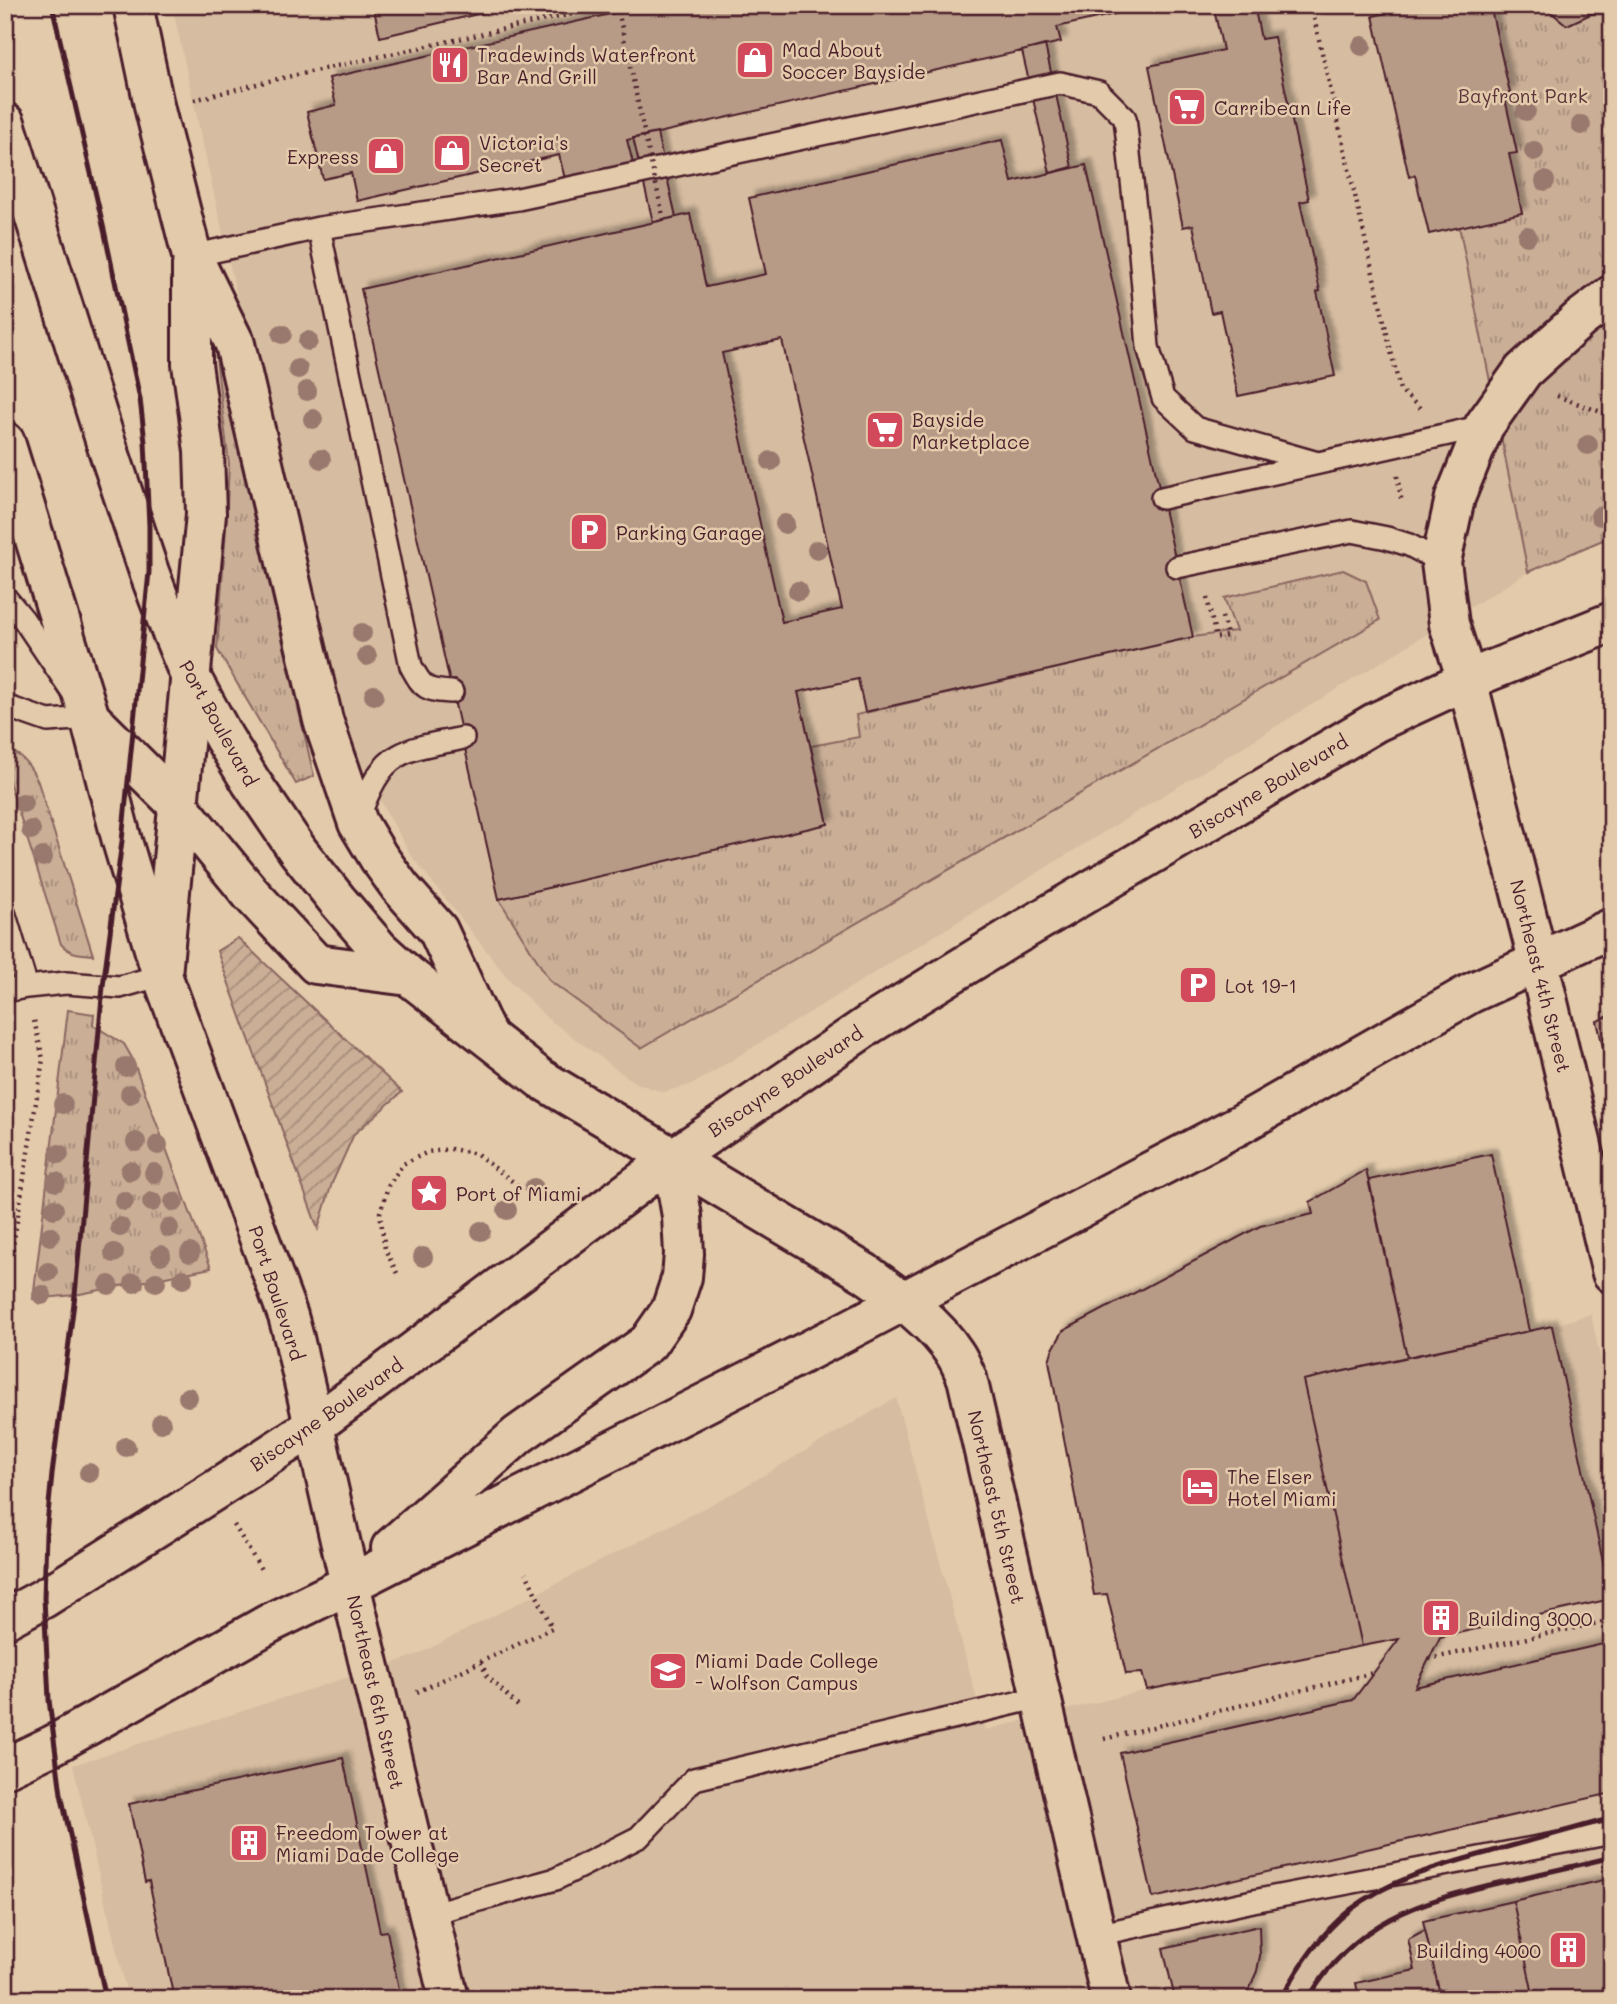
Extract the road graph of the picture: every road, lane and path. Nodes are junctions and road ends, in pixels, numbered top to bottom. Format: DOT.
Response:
graph roads {
  1 [pos="133,5"];
  2 [pos="615,5"];
  3 [pos="1311,5"];
  4 [pos="155,110"];
  5 [pos="5,123"];
  6 [pos="664,220"];
  7 [pos="319,229"];
  8 [pos="192,256"];
  9 [pos="1612,295"];
  10 [pos="1550,393"];
  11 [pos="1423,411"];
  12 [pos="1612,416"];
  13 [pos="1485,426"];
  14 [pos="5,442"];
  15 [pos="1318,463"];
  16 [pos="1395,466"];
  17 [pos="1162,498"];
  18 [pos="1402,503"];
  19 [pos="1441,562"];
  20 [pos="1177,566"];
  21 [pos="5,597"];
  22 [pos="1207,598"];
  23 [pos="1221,613"];
  24 [pos="1612,622"];
  25 [pos="190,676"];
  26 [pos="1467,680"];
  27 [pos="452,692"];
  28 [pos="5,706"];
  29 [pos="90,718"];
  30 [pos="463,738"];
  31 [pos="177,804"];
  32 [pos="358,823"];
  33 [pos="5,915"];
  34 [pos="1612,928"];
  35 [pos="1538,960"];
  36 [pos="162,975"];
  37 [pos="409,976"];
  38 [pos="26,987"];
  39 [pos="5,991"];
  40 [pos="487,1036"];
  41 [pos="672,1159"];
  42 [pos="517,1185"];
  43 [pos="397,1273"];
  44 [pos="1612,1273"];
  45 [pos="9,1292"];
  46 [pos="905,1301"];
  47 [pos="315,1426"];
  48 [pos="233,1524"];
  49 [pos="262,1571"];
  50 [pos="526,1573"];
  51 [pos="350,1584"];
  52 [pos="5,1619"];
  53 [pos="1612,1620"];
  54 [pos="1429,1660"];
  55 [pos="481,1662"];
  56 [pos="1373,1674"];
  57 [pos="417,1692"];
  58 [pos="1041,1697"];
  59 [pos="521,1709"];
  60 [pos="1104,1739"];
  61 [pos="5,1768"];
  62 [pos="1612,1833"];
  63 [pos="429,1914"];
  64 [pos="1096,1936"];
  65 [pos="449,1999"];
  66 [pos="1111,1999"];
  1 -- 4 [label="main road"];
  2 -- 4 [label="path"];
  2 -- 6 [label="path, bridge"];
  3 -- 11 [label="path"];
  4 -- 8 [label="main road"];
  5 -- 25 [label="main road, Port Boulevard"];
  7 -- 8 [label="lane"];
  7 -- 15 [label="lane"];
  7 -- 27 [label="lane"];
  8 -- 25 [label="main road"];
  8 -- 32 [label="main road"];
  9 -- 13 [label="main road, Northeast 4th Street"];
  10 -- 12 [label="path"];
  13 -- 15 [label="lane"];
  13 -- 19 [label="main road, Northeast 4th Street"];
  14 -- 29 [label="main road, Port Boulevard"];
  15 -- 17 [label="lane"];
  16 -- 18 [label="path"];
  19 -- 20 [label="lane"];
  19 -- 26 [label="main road, Northeast 4th Street"];
  21 -- 29 [label="lane"];
  22 -- 23 [label="path"];
  24 -- 26 [label="main road, Biscayne Boulevard"];
  25 -- 31 [label="main road"];
  25 -- 37 [label="main road, Port Boulevard"];
  26 -- 35 [label="main road, Northeast 4th Street"];
  26 -- 41 [label="main road, Biscayne Boulevard"];
  28 -- 29 [label="lane"];
  29 -- 31 [label="main road"];
  29 -- 36 [label="main road, Port Boulevard"];
  30 -- 32 [label="lane"];
  31 -- 36 [label="main road"];
  31 -- 37 [label="main road"];
  32 -- 40 [label="main road"];
  33 -- 38 [label="lane"];
  34 -- 35 [label="main road"];
  35 -- 44 [label="main road, Northeast 4th Street"];
  35 -- 46 [label="main road"];
  36 -- 38 [label="lane"];
  36 -- 47 [label="main road, Port Boulevard"];
  37 -- 40 [label="main road, Port Boulevard"];
  38 -- 39 [label="lane"];
  38 -- 45 [label="path"];
  40 -- 41 [label="main road, Port Boulevard"];
  41 -- 46 [label="main road, Northeast 5th Street"];
  41 -- 47 [label="main road, Biscayne Boulevard"];
  41 -- 51 [label="main road"];
  42 -- 43 [label="path"];
  46 -- 51 [label="main road"];
  46 -- 58 [label="main road, Northeast 5th Street"];
  47 -- 51 [label="main road, Northeast 6th Street"];
  47 -- 52 [label="main road, Biscayne Boulevard"];
  48 -- 49 [label="path"];
  50 -- 55 [label="path"];
  51 -- 61 [label="main road"];
  51 -- 63 [label="main road, Northeast 6th Street"];
  53 -- 54 [label="path"];
  55 -- 57 [label="path"];
  55 -- 59 [label="path"];
  56 -- 60 [label="path"];
  58 -- 63 [label="lane"];
  58 -- 64 [label="main road, Northeast 5th Street"];
  62 -- 64 [label="lane"];
  63 -- 65 [label="main road, Northeast 6th Street"];
  64 -- 66 [label="main road, Northeast 5th Street"];
}
